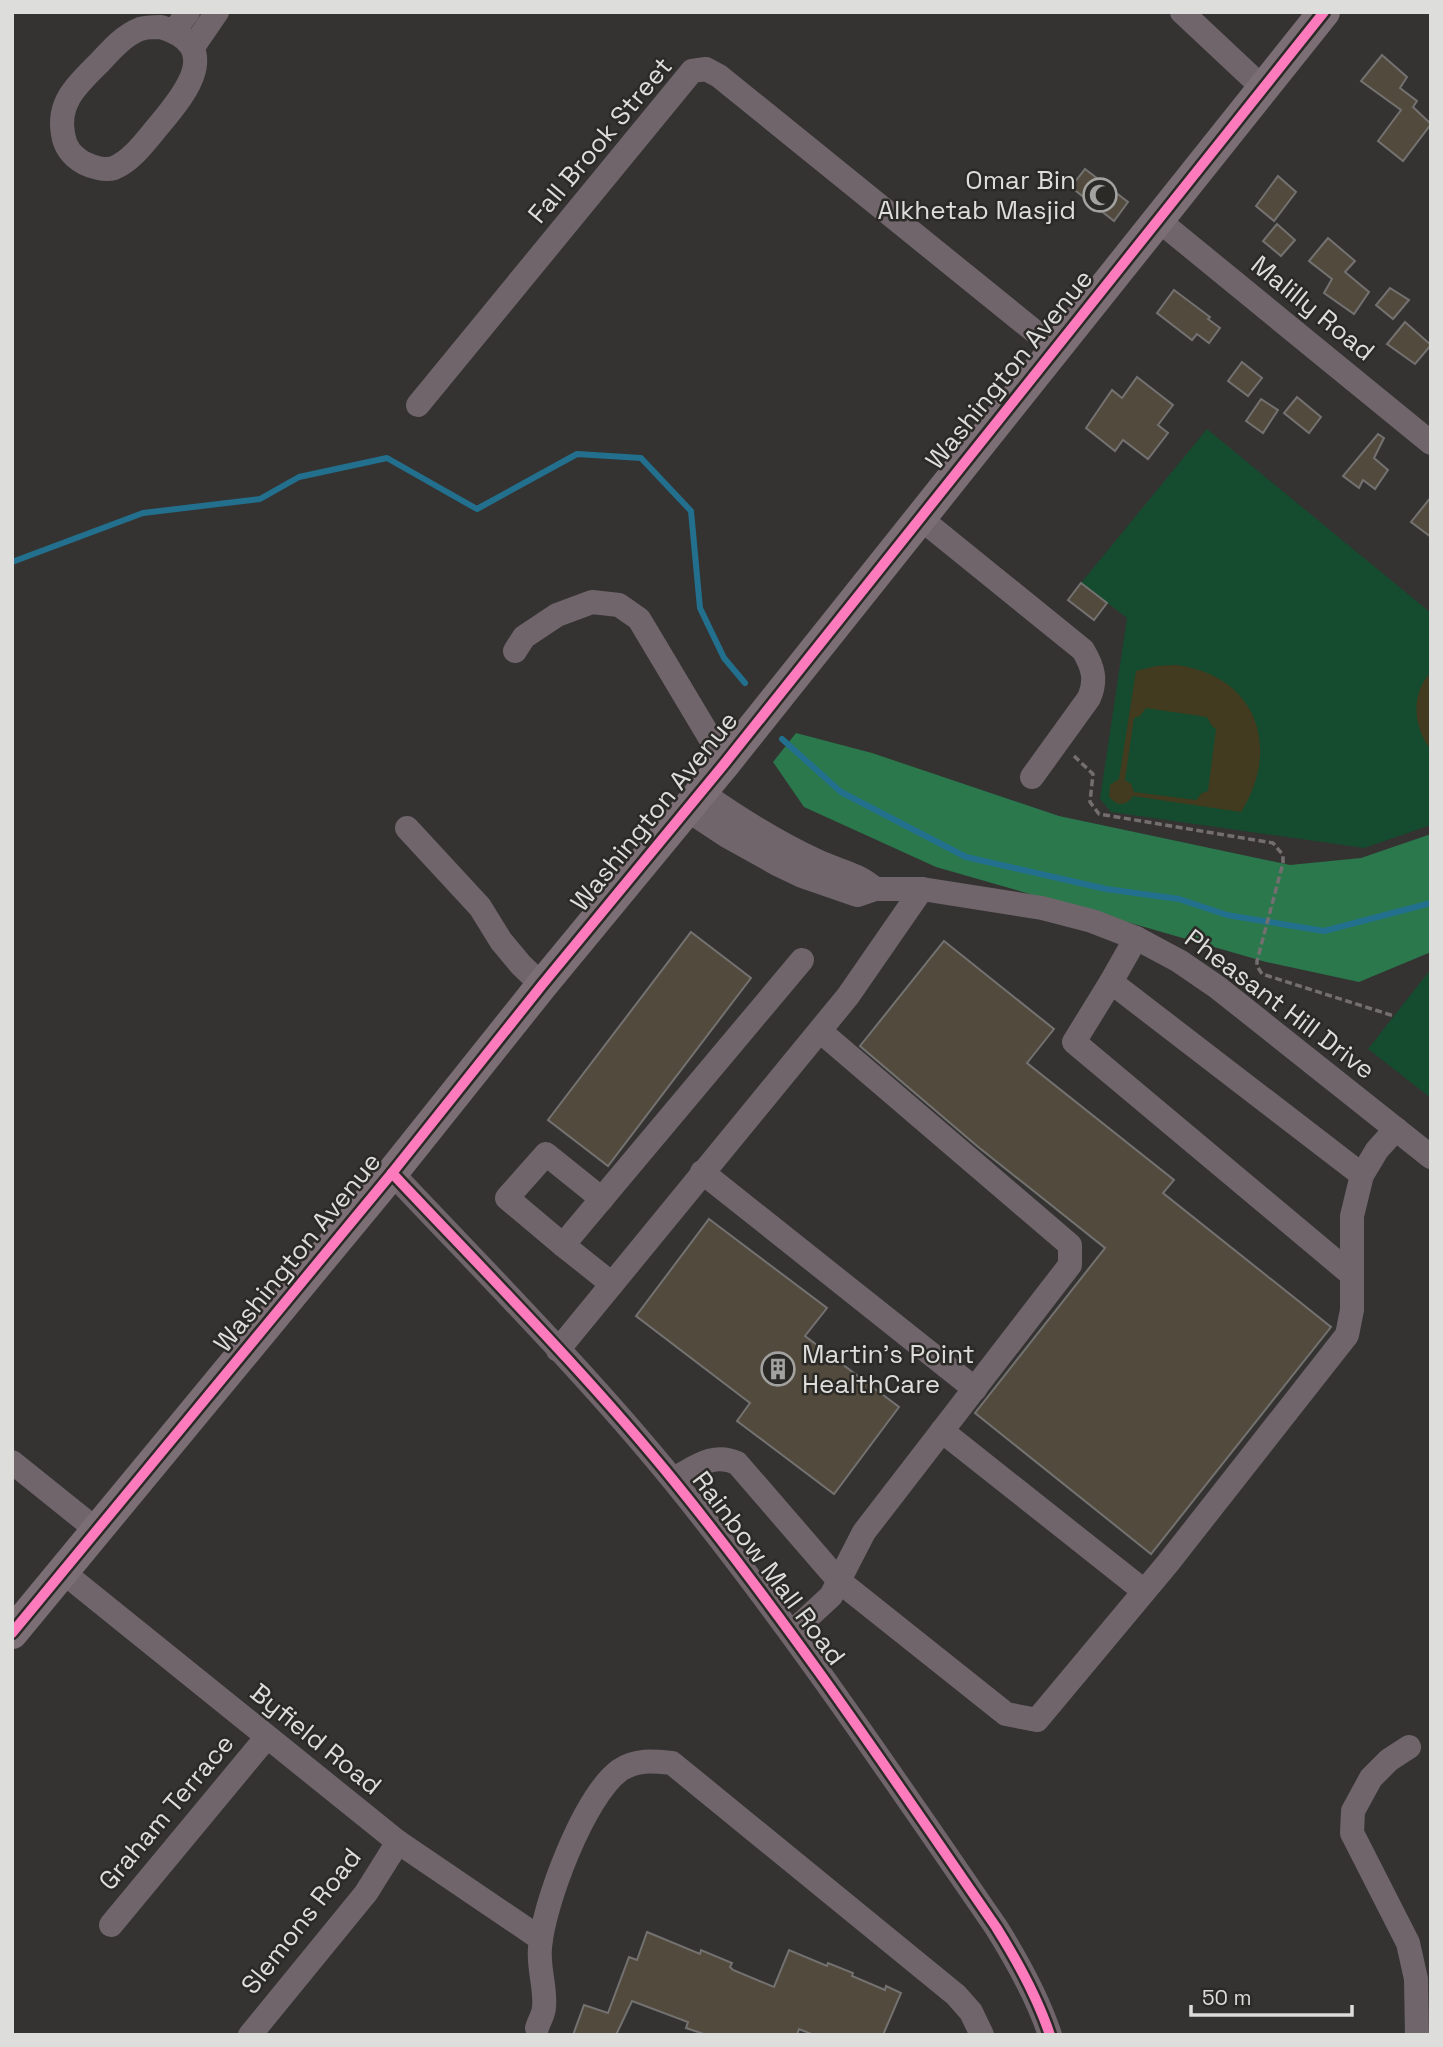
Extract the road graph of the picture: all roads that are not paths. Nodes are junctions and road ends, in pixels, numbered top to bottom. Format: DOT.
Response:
graph roads {
  1 [pos="217,12"];
  2 [pos="1182,12"];
  3 [pos="1324,12"];
  4 [pos="181,21"];
  5 [pos="193,47"];
  6 [pos="1262,88"];
  7 [pos="1157,219"];
  8 [pos="1055,348"];
  9 [pos="418,405"];
  10 [pos="1431,443"];
  11 [pos="920,518"];
  12 [pos="514,651"];
  13 [pos="725,763"];
  14 [pos="1032,777"];
  15 [pos="694,801"];
  16 [pos="407,828"];
  17 [pos="922,889"];
  18 [pos="1136,938"];
  19 [pos="802,960"];
  20 [pos="1111,982"];
  21 [pos="542,985"];
  22 [pos="820,1031"];
  23 [pos="1396,1129"];
  24 [pos="1431,1157"];
  25 [pos="702,1172"];
  26 [pos="392,1173"];
  27 [pos="1362,1175"];
  28 [pos="602,1199"];
  29 [pos="563,1245"];
  30 [pos="1350,1274"];
  31 [pos="612,1284"];
  32 [pos="558,1350"];
  33 [pos="975,1388"];
  34 [pos="942,1431"];
  35 [pos="12,1462"];
  36 [pos="673,1479"];
  37 [pos="97,1531"];
  38 [pos="63,1572"];
  39 [pos="839,1581"];
  40 [pos="1144,1591"];
  41 [pos="792,1632"];
  42 [pos="12,1633"];
  43 [pos="266,1738"];
  44 [pos="1409,1747"];
  45 [pos="398,1843"];
  46 [pos="111,1925"];
  47 [pos="541,1939"];
  48 [pos="537,2028"];
  49 [pos="1417,2034"];
  50 [pos="250,2035"];
  51 [pos="982,2035"];
  52 [pos="1050,2035"];
  1 -- 5 [label="street"];
  2 -- 6 [label="street"];
  3 -- 6 [label="main road, Washington Avenue"];
  4 -- 5 [label="street"];
  4 -- 5 [label="street"];
  6 -- 7 [label="main road, Washington Avenue"];
  7 -- 8 [label="main road, Washington Avenue"];
  7 -- 10 [label="street, Malilly Road"];
  8 -- 9 [label="street, Fall Brook Street"];
  8 -- 11 [label="main road, Washington Avenue"];
  11 -- 13 [label="main road, Washington Avenue"];
  11 -- 14 [label="street"];
  12 -- 13 [label="street"];
  13 -- 15 [label="main road, Washington Avenue"];
  15 -- 17 [label="street, Pheasant Hill Drive"];
  15 -- 21 [label="main road, Washington Avenue"];
  16 -- 21 [label="street"];
  17 -- 18 [label="street, Pheasant Hill Drive"];
  17 -- 22 [label="street"];
  18 -- 20 [label="street"];
  18 -- 23 [label="street, Pheasant Hill Drive"];
  19 -- 28 [label="street"];
  20 -- 27 [label="street"];
  20 -- 30 [label="street"];
  21 -- 26 [label="main road, Washington Avenue"];
  22 -- 25 [label="street"];
  22 -- 33 [label="street"];
  23 -- 24 [label="street, Pheasant Hill Drive"];
  23 -- 27 [label="street"];
  25 -- 31 [label="street"];
  25 -- 33 [label="street"];
  26 -- 32 [label="street, Rainbow Mall Road"];
  26 -- 37 [label="main road, Washington Avenue"];
  27 -- 30 [label="street"];
  28 -- 29 [label="street"];
  28 -- 29 [label="street"];
  29 -- 31 [label="street"];
  30 -- 40 [label="street"];
  31 -- 32 [label="street"];
  32 -- 36 [label="street, Rainbow Mall Road"];
  33 -- 34 [label="street"];
  34 -- 39 [label="street"];
  34 -- 40 [label="street"];
  35 -- 37 [label="street"];
  36 -- 39 [label="street"];
  36 -- 41 [label="street, Rainbow Mall Road"];
  37 -- 38 [label="main road, Washington Avenue"];
  38 -- 42 [label="main road, Washington Avenue"];
  38 -- 43 [label="street, Byfield Road"];
  39 -- 40 [label="street"];
  39 -- 41 [label="street"];
  41 -- 52 [label="street, Rainbow Mall Road"];
  43 -- 45 [label="street, Byfield Road"];
  43 -- 46 [label="street, Graham Terrace"];
  44 -- 49 [label="street"];
  45 -- 47 [label="street, Byfield Road"];
  45 -- 50 [label="street, Slemons Road"];
  47 -- 48 [label="street"];
  47 -- 51 [label="street"];
}
